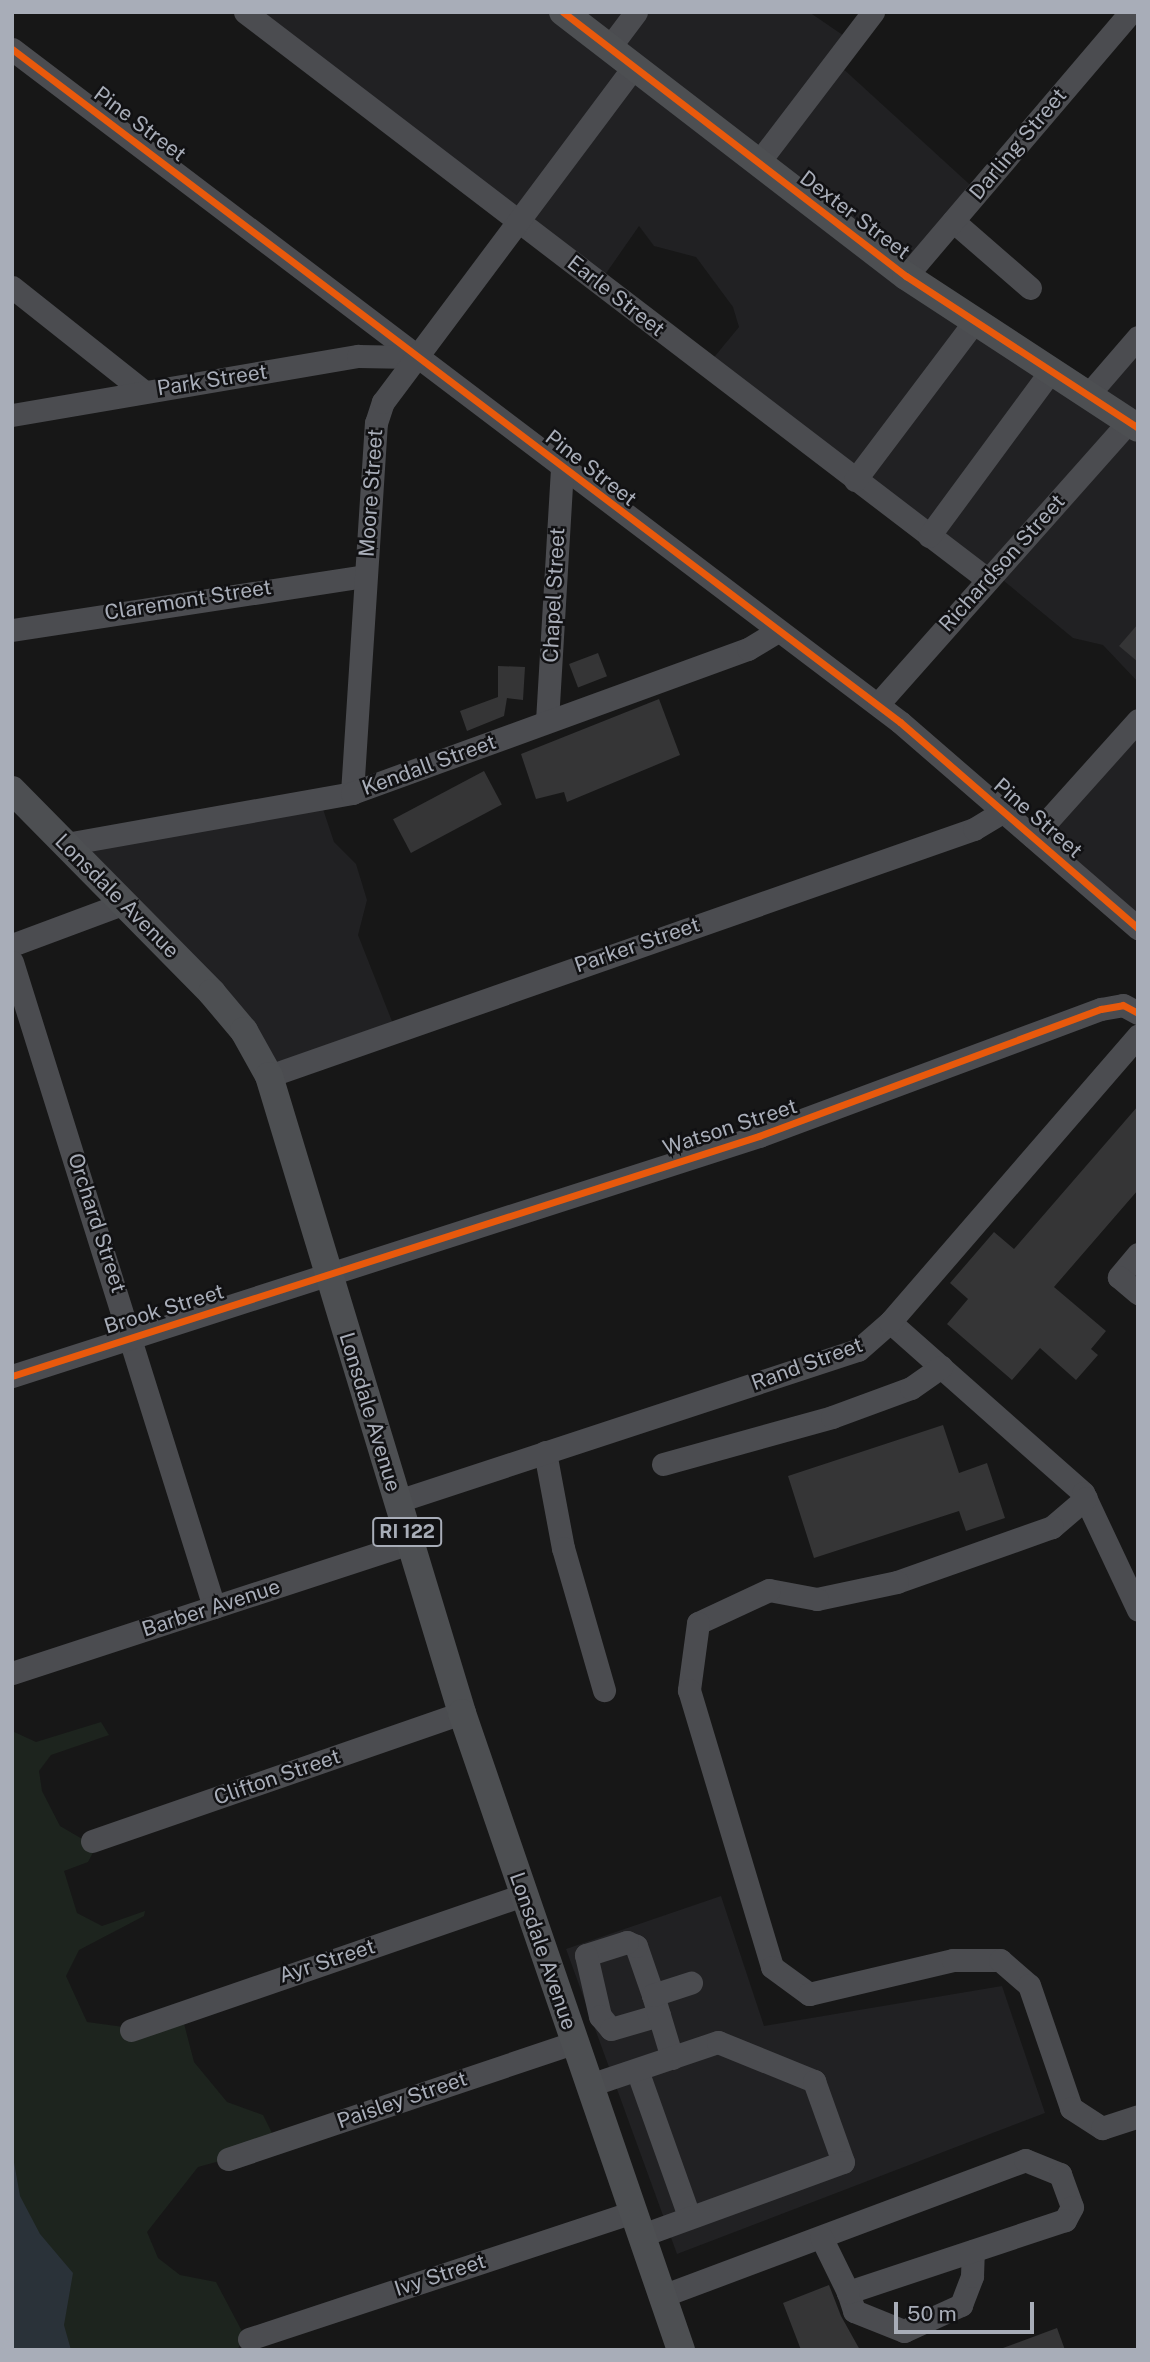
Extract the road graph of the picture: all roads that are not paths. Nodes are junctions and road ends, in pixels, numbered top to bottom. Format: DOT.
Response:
graph roads {
  1 [pos="245,12"];
  2 [pos="563,12"];
  3 [pos="636,12"];
  4 [pos="873,12"];
  5 [pos="1130,12"];
  6 [pos="609,48"];
  7 [pos="12,49"];
  8 [pos="634,67"];
  9 [pos="758,163"];
  10 [pos="517,219"];
  11 [pos="953,221"];
  12 [pos="906,276"];
  13 [pos="12,287"];
  14 [pos="1030,288"];
  15 [pos="975,321"];
  16 [pos="1138,337"];
  17 [pos="413,357"];
  18 [pos="1050,372"];
  19 [pos="143,391"];
  20 [pos="1087,396"];
  21 [pos="12,415"];
  22 [pos="1133,425"];
  23 [pos="562,468"];
  24 [pos="855,480"];
  25 [pos="929,536"];
  26 [pos="365,576"];
  27 [pos="987,579"];
  28 [pos="12,630"];
  29 [pos="776,632"];
  30 [pos="878,704"];
  31 [pos="1138,720"];
  32 [pos="547,721"];
  33 [pos="12,790"];
  34 [pos="352,793"];
  35 [pos="1004,811"];
  36 [pos="1033,837"];
  37 [pos="66,844"];
  38 [pos="125,903"];
  39 [pos="1138,929"];
  40 [pos="12,945"];
  41 [pos="12,962"];
  42 [pos="1138,1013"];
  43 [pos="1133,1051"];
  44 [pos="269,1076"];
  45 [pos="1138,1254"];
  46 [pos="327,1276"];
  47 [pos="1138,1293"];
  48 [pos="890,1322"];
  49 [pos="134,1337"];
  50 [pos="941,1367"];
  51 [pos="12,1376"];
  52 [pos="545,1451"];
  53 [pos="663,1464"];
  54 [pos="1086,1497"];
  55 [pos="398,1501"];
  56 [pos="410,1543"];
  57 [pos="214,1606"];
  58 [pos="1138,1610"];
  59 [pos="12,1673"];
  60 [pos="604,1690"];
  61 [pos="462,1713"];
  62 [pos="92,1841"];
  63 [pos="524,1895"];
  64 [pos="691,1983"];
  65 [pos="656,2005"];
  66 [pos="131,2030"];
  67 [pos="575,2042"];
  68 [pos="672,2058"];
  69 [pos="637,2070"];
  70 [pos="590,2085"];
  71 [pos="1138,2116"];
  72 [pos="228,2159"];
  73 [pos="689,2216"];
  74 [pos="636,2224"];
  75 [pos="821,2237"];
  76 [pos="973,2251"];
  77 [pos="848,2292"];
  78 [pos="662,2296"];
  79 [pos="263,2340"];
  80 [pos="681,2350"];
  1 -- 10 [label="street, Earle Street"];
  2 -- 6 [label="main road, Dexter Street"];
  3 -- 6 [label="street"];
  4 -- 9 [label="street"];
  5 -- 11 [label="street, Darling Street"];
  6 -- 8 [label="main road, Dexter Street"];
  7 -- 17 [label="street, Pine Street"];
  8 -- 9 [label="main road, Dexter Street"];
  8 -- 10 [label="street, Moore Street"];
  9 -- 12 [label="main road, Dexter Street"];
  10 -- 17 [label="street, Moore Street"];
  10 -- 24 [label="street, Earle Street"];
  11 -- 12 [label="street, Darling Street"];
  11 -- 14 [label="street"];
  12 -- 15 [label="main road, Dexter Street"];
  13 -- 19 [label="street"];
  15 -- 18 [label="main road, Dexter Street"];
  15 -- 24 [label="street"];
  16 -- 20 [label="street"];
  17 -- 19 [label="street, Park Street"];
  17 -- 23 [label="street, Pine Street"];
  17 -- 26 [label="street, Moore Street"];
  18 -- 20 [label="main road, Dexter Street"];
  18 -- 25 [label="street"];
  19 -- 21 [label="street, Park Street"];
  20 -- 22 [label="main road, Dexter Street"];
  22 -- 27 [label="street, Richardson Street"];
  23 -- 29 [label="street, Pine Street"];
  23 -- 32 [label="street, Chapel Street"];
  24 -- 25 [label="street, Earle Street"];
  25 -- 27 [label="street, Earle Street"];
  26 -- 28 [label="street, Claremont Street"];
  26 -- 34 [label="street, Moore Street"];
  27 -- 30 [label="street, Richardson Street"];
  29 -- 30 [label="street, Pine Street"];
  29 -- 32 [label="street, Kendall Street"];
  30 -- 35 [label="street, Pine Street"];
  31 -- 36 [label="street"];
  32 -- 34 [label="street, Kendall Street"];
  33 -- 37 [label="main road, Lonsdale Avenue / RI 122"];
  34 -- 37 [label="street, Kendall Street"];
  35 -- 36 [label="street, Pine Street"];
  35 -- 44 [label="street, Parker Street"];
  36 -- 39 [label="street, Pine Street"];
  37 -- 38 [label="main road, Lonsdale Avenue / RI 122"];
  38 -- 40 [label="street"];
  38 -- 44 [label="main road, Lonsdale Avenue / RI 122"];
  41 -- 49 [label="street, Orchard Street"];
  42 -- 46 [label="street, Watson Street"];
  43 -- 48 [label="street, Rand Street"];
  44 -- 46 [label="main road, Lonsdale Avenue / RI 122"];
  45 -- 47 [label="street"];
  46 -- 49 [label="street, Brook Street"];
  46 -- 55 [label="main road, Lonsdale Avenue / RI 122"];
  48 -- 50 [label="street"];
  48 -- 52 [label="street, Rand Street"];
  49 -- 51 [label="street, Brook Street"];
  49 -- 57 [label="street, Orchard Street"];
  50 -- 53 [label="street"];
  50 -- 54 [label="street"];
  52 -- 55 [label="street, Rand Street"];
  52 -- 60 [label="street"];
  54 -- 58 [label="street"];
  54 -- 71 [label="street"];
  55 -- 56 [label="main road, Lonsdale Avenue / RI 122"];
  56 -- 57 [label="street, Barber Avenue"];
  56 -- 61 [label="main road, Lonsdale Avenue / RI 122"];
  57 -- 59 [label="street, Barber Avenue"];
  61 -- 62 [label="street, Clifton Street"];
  61 -- 63 [label="main road, Lonsdale Avenue / RI 122"];
  63 -- 66 [label="street, Ayr Street"];
  63 -- 67 [label="main road, Lonsdale Avenue / RI 122"];
  64 -- 65 [label="street"];
  65 -- 65 [label="street"];
  65 -- 68 [label="street"];
  67 -- 70 [label="main road, Lonsdale Avenue / RI 122"];
  67 -- 72 [label="street, Paisley Street"];
  68 -- 69 [label="street"];
  68 -- 73 [label="street, Ivy Street"];
  69 -- 70 [label="street"];
  69 -- 73 [label="street"];
  70 -- 74 [label="main road, Lonsdale Avenue / RI 122"];
  73 -- 74 [label="street, Ivy Street"];
  74 -- 78 [label="main road, Lonsdale Avenue / RI 122"];
  74 -- 79 [label="street, Ivy Street"];
  75 -- 76 [label="street"];
  75 -- 77 [label="street"];
  75 -- 78 [label="street"];
  76 -- 77 [label="street"];
  76 -- 77 [label="street"];
  78 -- 80 [label="main road, Lonsdale Avenue / RI 122"];
}
